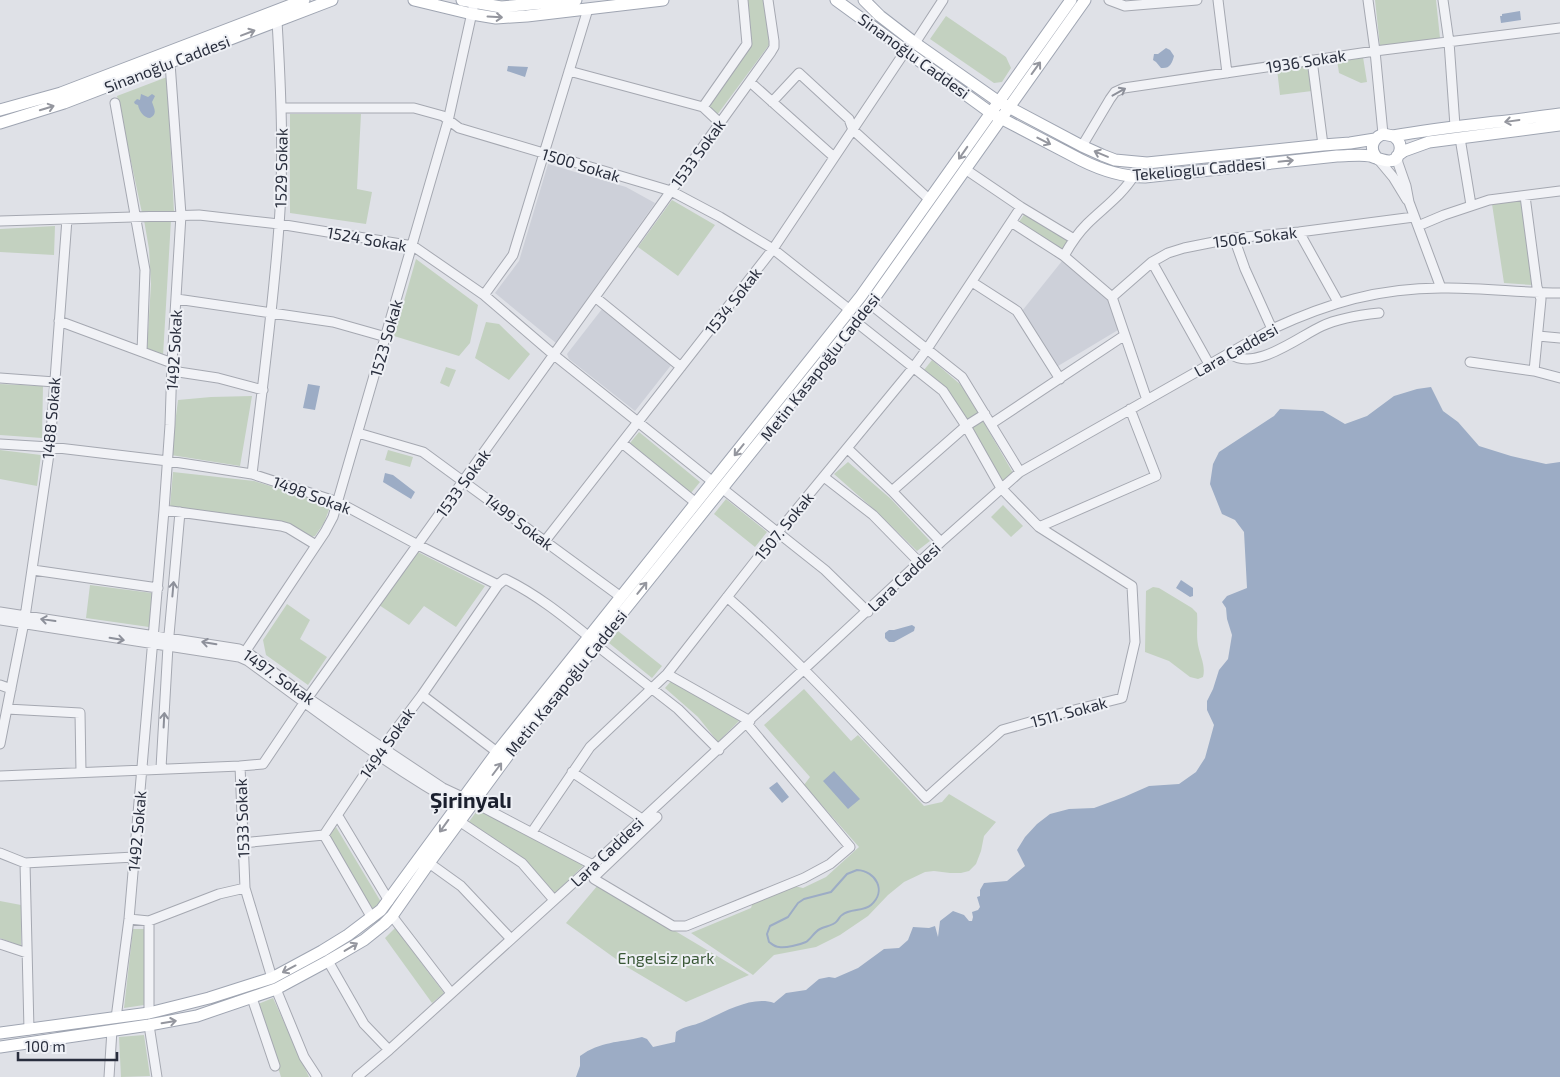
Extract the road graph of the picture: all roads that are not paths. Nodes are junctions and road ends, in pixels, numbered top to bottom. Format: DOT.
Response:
graph roads {
  1 [pos="304,0"];
  2 [pos="332,0"];
  3 [pos="414,0"];
  4 [pos="576,0"];
  5 [pos="663,0"];
  6 [pos="743,0"];
  7 [pos="768,0"];
  8 [pos="836,0"];
  9 [pos="864,0"];
  10 [pos="943,0"];
  11 [pos="1072,0"];
  12 [pos="1085,0"];
  13 [pos="1109,0"];
  14 [pos="1197,0"];
  15 [pos="1218,0"];
  16 [pos="1368,0"];
  17 [pos="1443,0"];
  18 [pos="469,6"];
  19 [pos="588,9"];
  20 [pos="277,21"];
  21 [pos="1560,28"];
  22 [pos="1449,42"];
  23 [pos="910,47"];
  24 [pos="1375,51"];
  25 [pos="1312,60"];
  26 [pos="170,64"];
  27 [pos="569,70"];
  28 [pos="1227,73"];
  29 [pos="750,82"];
  30 [pos="772,102"];
  31 [pos="115,103"];
  32 [pos="1003,105"];
  33 [pos="703,107"];
  34 [pos="282,108"];
  35 [pos="0,110"];
  36 [pos="1560,114"];
  37 [pos="996,116"];
  38 [pos="448,121"];
  39 [pos="0,123"];
  40 [pos="720,123"];
  41 [pos="1560,125"];
  42 [pos="1455,126"];
  43 [pos="853,130"];
  44 [pos="1384,136"];
  45 [pos="1460,138"];
  46 [pos="1322,144"];
  47 [pos="1082,146"];
  48 [pos="544,154"];
  49 [pos="1397,156"];
  50 [pos="834,157"];
  51 [pos="1378,159"];
  52 [pos="965,169"];
  53 [pos="1133,177"];
  54 [pos="670,191"];
  55 [pos="1560,191"];
  56 [pos="1525,196"];
  57 [pos="930,200"];
  58 [pos="1409,202"];
  59 [pos="1471,205"];
  60 [pos="1021,207"];
  61 [pos="181,215"];
  62 [pos="134,216"];
  63 [pos="1414,217"];
  64 [pos="67,219"];
  65 [pos="0,221"];
  66 [pos="1011,222"];
  67 [pos="279,224"];
  68 [pos="1418,226"];
  69 [pos="1299,232"];
  70 [pos="1234,238"];
  71 [pos="1074,239"];
  72 [pos="413,246"];
  73 [pos="773,249"];
  74 [pos="1064,256"];
  75 [pos="1152,262"];
  76 [pos="972,282"];
  77 [pos="1442,288"];
  78 [pos="1539,293"];
  79 [pos="1560,293"];
  80 [pos="484,295"];
  81 [pos="595,297"];
  82 [pos="1112,297"];
  83 [pos="177,299"];
  84 [pos="1338,302"];
  85 [pos="870,304"];
  86 [pos="850,310"];
  87 [pos="1379,313"];
  88 [pos="271,314"];
  89 [pos="59,321"];
  90 [pos="856,322"];
  91 [pos="1272,328"];
  92 [pos="1125,335"];
  93 [pos="1538,336"];
  94 [pos="386,338"];
  95 [pos="1560,338"];
  96 [pos="927,349"];
  97 [pos="142,352"];
  98 [pos="1229,353"];
  99 [pos="554,355"];
  100 [pos="1470,362"];
  101 [pos="1209,364"];
  102 [pos="172,367"];
  103 [pos="681,367"];
  104 [pos="913,368"];
  105 [pos="1534,371"];
  106 [pos="0,378"];
  107 [pos="1560,378"];
  108 [pos="1060,379"];
  109 [pos="55,382"];
  110 [pos="263,390"];
  111 [pos="1147,400"];
  112 [pos="1130,409"];
  113 [pos="985,414"];
  114 [pos="638,423"];
  115 [pos="991,424"];
  116 [pos="966,426"];
  117 [pos="358,433"];
  118 [pos="622,443"];
  119 [pos="0,444"];
  120 [pos="50,448"];
  121 [pos="847,448"];
  122 [pos="168,461"];
  123 [pos="1020,472"];
  124 [pos="252,474"];
  125 [pos="824,477"];
  126 [pos="464,481"];
  127 [pos="713,482"];
  128 [pos="1001,488"];
  129 [pos="723,489"];
  130 [pos="892,492"];
  131 [pos="338,502"];
  132 [pos="696,503"];
  133 [pos="164,510"];
  134 [pos="180,512"];
  135 [pos="1038,527"];
  136 [pos="778,532"];
  137 [pos="545,541"];
  138 [pos="941,542"];
  139 [pos="316,545"];
  140 [pos="418,545"];
  141 [pos="920,563"];
  142 [pos="33,570"];
  143 [pos="498,585"];
  144 [pos="158,588"];
  145 [pos="727,596"];
  146 [pos="620,597"];
  147 [pos="0,612"];
  148 [pos="868,612"];
  149 [pos="0,620"];
  150 [pos="24,621"];
  151 [pos="153,640"];
  152 [pos="592,640"];
  153 [pos="168,642"];
  154 [pos="245,652"];
  155 [pos="805,670"];
  156 [pos="667,674"];
  157 [pos="0,685"];
  158 [pos="11,689"];
  159 [pos="653,689"];
  160 [pos="422,695"];
  161 [pos="306,701"];
  162 [pos="7,709"];
  163 [pos="748,723"];
  164 [pos="0,744"];
  165 [pos="719,750"];
  166 [pos="380,752"];
  167 [pos="497,752"];
  168 [pos="240,766"];
  169 [pos="161,768"];
  170 [pos="142,770"];
  171 [pos="81,772"];
  172 [pos="572,772"];
  173 [pos="0,776"];
  174 [pos="466,804"];
  175 [pos="338,816"];
  176 [pos="657,818"];
  177 [pos="642,819"];
  178 [pos="459,821"];
  179 [pos="532,832"];
  180 [pos="324,835"];
  181 [pos="242,844"];
  182 [pos="0,853"];
  183 [pos="134,857"];
  184 [pos="25,863"];
  185 [pos="428,863"];
  186 [pos="592,871"];
  187 [pos="245,888"];
  188 [pos="554,900"];
  189 [pos="389,901"];
  190 [pos="392,916"];
  191 [pos="372,918"];
  192 [pos="129,919"];
  193 [pos="149,921"];
  194 [pos="511,939"];
  195 [pos="0,944"];
  196 [pos="27,952"];
  197 [pos="328,961"];
  198 [pos="272,978"];
  199 [pos="276,989"];
  200 [pos="451,993"];
  201 [pos="252,998"];
  202 [pos="149,1013"];
  203 [pos="116,1018"];
  204 [pos="149,1025"];
  205 [pos="29,1030"];
  206 [pos="112,1030"];
  207 [pos="0,1033"];
  208 [pos="0,1047"];
  209 [pos="389,1050"];
  210 [pos="275,1066"];
  211 [pos="109,1077"];
  212 [pos="157,1077"];
  213 [pos="317,1077"];
  214 [pos="357,1077"];
  1 -- 35 [label="main road, Si̇nanoğlu Caddesi"];
  2 -- 20 [label="main road, Si̇nanoğlu Caddesi"];
  3 -- 18 [label="main road"];
  4 -- 18 [label="main road"];
  5 -- 19 [label="main road"];
  6 -- 33 [label="street"];
  7 -- 29 [label="street, 1533 Sokak"];
  8 -- 23 [label="main road, Si̇nanoğlu Caddesi"];
  9 -- 23 [label="main road, Si̇nanoğlu Caddesi"];
  10 -- 23 [label="street, 1534 Sokak"];
  11 -- 32 [label="main road"];
  32 -- 12 [label="main road, one-way"];
  13 -- 14 [label="street"];
  15 -- 28 [label="street"];
  16 -- 24 [label="street"];
  17 -- 22 [label="street"];
  18 -- 19 [label="main road, one-way"];
  18 -- 38 [label="street, 1523 Sokak"];
  19 -- 27 [label="street"];
  26 -- 20 [label="main road, Si̇nanoğlu Caddesi, one-way"];
  20 -- 34 [label="street, 1529 Sokak"];
  21 -- 22 [label="street, 1936 Sokak"];
  22 -- 24 [label="street, 1936 Sokak"];
  22 -- 42 [label="street"];
  23 -- 32 [label="main road, Si̇nanoğlu Caddesi"];
  23 -- 37 [label="main road, Si̇nanoğlu Caddesi"];
  23 -- 43 [label="street, 1534 Sokak"];
  24 -- 25 [label="street, 1936 Sokak"];
  24 -- 44 [label="street"];
  25 -- 28 [label="street, 1936 Sokak"];
  25 -- 46 [label="street"];
  39 -- 26 [label="main road, Si̇nanoğlu Caddesi, one-way"];
  26 -- 61 [label="street, 1492 Sokak"];
  27 -- 33 [label="street"];
  27 -- 48 [label="street"];
  47 -- 28 [label="street, 1936 Sokak, one-way"];
  29 -- 30 [label="street"];
  29 -- 40 [label="street, 1533 Sokak"];
  30 -- 43 [label="street"];
  30 -- 50 [label="street"];
  31 -- 62 [label="street"];
  32 -- 37 [label="main road"];
  32 -- 47 [label="main road, Tekelioglu Caddesi"];
  33 -- 40 [label="street"];
  34 -- 38 [label="street, 1500 Sokak"];
  34 -- 67 [label="street, 1529 Sokak"];
  36 -- 42 [label="main road, Tekelioglu Caddesi, one-way"];
  37 -- 52 [label="main road, Metin Kasapoğlu Caddesi"];
  37 -- 53 [label="main road, Tekelioglu Caddesi, one-way"];
  37 -- 57 [label="main road, Metin Kasapoğlu Caddesi, one-way"];
  38 -- 48 [label="street, 1500 Sokak"];
  38 -- 72 [label="street, 1523 Sokak"];
  40 -- 54 [label="street, 1533 Sokak"];
  41 -- 45 [label="main road"];
  42 -- 44 [label="main road, Tekelioglu Caddesi"];
  43 -- 50 [label="street, 1534 Sokak"];
  43 -- 57 [label="street"];
  44 -- 46 [label="main road, Tekelioglu Caddesi"];
  44 -- 49 [label="main road"];
  44 -- 51 [label="main road"];
  45 -- 49 [label="main road"];
  45 -- 59 [label="street"];
  46 -- 47 [label="main road, Tekelioglu Caddesi, one-way"];
  48 -- 54 [label="street, 1500 Sokak"];
  48 -- 80 [label="street"];
  49 -- 51 [label="main road"];
  49 -- 58 [label="street"];
  50 -- 73 [label="street, 1534 Sokak"];
  53 -- 51 [label="main road, Tekelioglu Caddesi, one-way"];
  51 -- 58 [label="street"];
  52 -- 60 [label="street"];
  52 -- 85 [label="main road, Metin Kasapoğlu Caddesi"];
  53 -- 71 [label="street"];
  54 -- 73 [label="street, 1500 Sokak"];
  54 -- 81 [label="street, 1533 Sokak"];
  55 -- 56 [label="street"];
  56 -- 59 [label="street"];
  56 -- 78 [label="street"];
  57 -- 86 [label="main road, Metin Kasapoğlu Caddesi"];
  58 -- 63 [label="street"];
  59 -- 68 [label="street"];
  60 -- 66 [label="street, 1507. Sokak"];
  60 -- 71 [label="street"];
  61 -- 62 [label="street, 1524 Sokak"];
  61 -- 67 [label="street, 1524 Sokak"];
  61 -- 83 [label="street, 1492 Sokak"];
  62 -- 64 [label="street, 1524 Sokak"];
  62 -- 97 [label="street"];
  63 -- 68 [label="street"];
  63 -- 69 [label="street, 1506. Sokak"];
  64 -- 65 [label="street, 1524 Sokak"];
  64 -- 89 [label="street, 1488 Sokak"];
  66 -- 74 [label="street"];
  66 -- 76 [label="street, 1507. Sokak"];
  67 -- 72 [label="street, 1524 Sokak"];
  67 -- 88 [label="street, 1529 Sokak"];
  68 -- 77 [label="street"];
  69 -- 70 [label="street, 1506. Sokak"];
  69 -- 84 [label="street"];
  70 -- 75 [label="street, 1506. Sokak"];
  70 -- 91 [label="street"];
  71 -- 74 [label="street"];
  72 -- 80 [label="street, 1524 Sokak"];
  72 -- 94 [label="street, 1523 Sokak"];
  73 -- 86 [label="street, 1500 Sokak"];
  73 -- 103 [label="street, 1534 Sokak"];
  74 -- 82 [label="street"];
  75 -- 82 [label="street, 1506. Sokak"];
  75 -- 101 [label="street"];
  76 -- 96 [label="street, 1507. Sokak"];
  76 -- 108 [label="street"];
  77 -- 78 [label="street, Lara Caddesi"];
  77 -- 84 [label="street, Lara Caddesi"];
  78 -- 79 [label="street, Lara Caddesi"];
  78 -- 93 [label="street"];
  80 -- 99 [label="street, 1524 Sokak"];
  81 -- 99 [label="street, 1533 Sokak"];
  81 -- 103 [label="street"];
  82 -- 92 [label="street"];
  83 -- 88 [label="street"];
  83 -- 102 [label="street, 1492 Sokak"];
  84 -- 91 [label="street, Lara Caddesi"];
  85 -- 90 [label="main road, Metin Kasapoğlu Caddesi"];
  85 -- 96 [label="street"];
  86 -- 127 [label="main road, Metin Kasapoğlu Caddesi, one-way"];
  87 -- 98 [label="street"];
  88 -- 94 [label="street"];
  88 -- 110 [label="street, 1529 Sokak"];
  89 -- 97 [label="street"];
  89 -- 109 [label="street, 1488 Sokak"];
  90 -- 104 [label="street, 1511. Sokak"];
  90 -- 129 [label="main road, Metin Kasapoğlu Caddesi"];
  91 -- 98 [label="street, Lara Caddesi"];
  92 -- 108 [label="street"];
  92 -- 111 [label="street"];
  93 -- 95 [label="street"];
  93 -- 105 [label="street"];
  94 -- 117 [label="street, 1523 Sokak"];
  96 -- 104 [label="street, 1507. Sokak"];
  96 -- 113 [label="street"];
  97 -- 102 [label="street"];
  98 -- 101 [label="street, Lara Caddesi"];
  99 -- 114 [label="street, 1524 Sokak"];
  99 -- 126 [label="street, 1533 Sokak"];
  100 -- 105 [label="street"];
  101 -- 111 [label="street, Lara Caddesi"];
  102 -- 110 [label="street"];
  102 -- 122 [label="street, 1492 Sokak"];
  103 -- 114 [label="street, 1534 Sokak"];
  104 -- 116 [label="street, 1511. Sokak"];
  104 -- 121 [label="street, 1507. Sokak"];
  105 -- 107 [label="street"];
  106 -- 109 [label="street"];
  108 -- 115 [label="street"];
  109 -- 120 [label="street, 1488 Sokak"];
  110 -- 124 [label="street, 1529 Sokak"];
  111 -- 112 [label="street, Lara Caddesi"];
  112 -- 123 [label="street, Lara Caddesi"];
  112 -- 135 [label="street"];
  113 -- 115 [label="street"];
  113 -- 116 [label="street"];
  114 -- 118 [label="street, 1534 Sokak"];
  114 -- 127 [label="street, 1524 Sokak"];
  115 -- 123 [label="street"];
  116 -- 128 [label="street, 1511. Sokak"];
  116 -- 130 [label="street"];
  117 -- 126 [label="street, 1499 Sokak"];
  117 -- 131 [label="street, 1523 Sokak"];
  118 -- 132 [label="street"];
  118 -- 137 [label="street, 1534 Sokak"];
  119 -- 120 [label="street, 1498 Sokak"];
  120 -- 122 [label="street, 1498 Sokak"];
  120 -- 142 [label="street, 1488 Sokak"];
  121 -- 125 [label="street, 1507. Sokak"];
  121 -- 130 [label="street"];
  122 -- 124 [label="street, 1498 Sokak"];
  122 -- 133 [label="street, 1492 Sokak"];
  123 -- 128 [label="street, Lara Caddesi"];
  124 -- 131 [label="street, 1498 Sokak"];
  125 -- 136 [label="street, 1507. Sokak"];
  125 -- 141 [label="street"];
  126 -- 137 [label="street, 1499 Sokak"];
  126 -- 140 [label="street, 1533 Sokak"];
  127 -- 132 [label="main road, Metin Kasapoğlu Caddesi"];
  128 -- 135 [label="street, 1511. Sokak"];
  128 -- 138 [label="street, Lara Caddesi"];
  129 -- 136 [label="street"];
  152 -- 129 [label="main road, Metin Kasapoğlu Caddesi, one-way"];
  130 -- 138 [label="street"];
  131 -- 139 [label="street, 1523 Sokak"];
  131 -- 140 [label="street, 1498 Sokak"];
  132 -- 146 [label="main road, Metin Kasapoğlu Caddesi"];
  133 -- 134 [label="street"];
  133 -- 144 [label="street, 1492 Sokak"];
  134 -- 139 [label="street"];
  153 -- 134 [label="street, one-way"];
  135 -- 155 [label="street, 1511. Sokak"];
  136 -- 145 [label="street, 1507. Sokak"];
  136 -- 148 [label="street"];
  137 -- 146 [label="street, 1499 Sokak"];
  138 -- 141 [label="street, Lara Caddesi"];
  139 -- 154 [label="street, 1523 Sokak"];
  140 -- 143 [label="street, 1498 Sokak"];
  140 -- 161 [label="street, 1533 Sokak"];
  141 -- 148 [label="street, Lara Caddesi"];
  142 -- 144 [label="street"];
  142 -- 150 [label="street, 1488 Sokak"];
  143 -- 152 [label="street, 1498 Sokak"];
  143 -- 160 [label="street, 1494 Sokak"];
  144 -- 151 [label="street, 1492 Sokak"];
  145 -- 155 [label="street"];
  145 -- 156 [label="street, 1507. Sokak"];
  146 -- 152 [label="main road, Metin Kasapoğlu Caddesi"];
  147 -- 150 [label="street, 1497. Sokak"];
  148 -- 155 [label="street, Lara Caddesi"];
  149 -- 150 [label="street, 1497. Sokak"];
  150 -- 151 [label="street, 1497. Sokak"];
  150 -- 158 [label="street, 1488 Sokak"];
  151 -- 153 [label="street, 1497. Sokak"];
  151 -- 170 [label="street, 1492 Sokak"];
  152 -- 159 [label="street"];
  152 -- 167 [label="main road, Metin Kasapoğlu Caddesi"];
  174 -- 152 [label="main road, Metin Kasapoğlu Caddesi, one-way"];
  154 -- 153 [label="street, 1497. Sokak, one-way"];
  153 -- 161 [label="street, 1497. Sokak"];
  169 -- 153 [label="street, one-way"];
  154 -- 161 [label="street, 1497. Sokak"];
  155 -- 163 [label="street, Lara Caddesi"];
  156 -- 159 [label="street, 1507. Sokak"];
  156 -- 163 [label="street"];
  157 -- 158 [label="street"];
  158 -- 162 [label="street, 1488 Sokak"];
  159 -- 165 [label="street"];
  159 -- 172 [label="street, 1507. Sokak"];
  160 -- 166 [label="street, 1494 Sokak"];
  160 -- 167 [label="street"];
  161 -- 166 [label="street, 1497. Sokak"];
  161 -- 168 [label="street, 1533 Sokak"];
  162 -- 164 [label="street, 1488 Sokak"];
  162 -- 171 [label="street"];
  163 -- 165 [label="street, Lara Caddesi"];
  163 -- 186 [label="street, 1497. Sokak"];
  165 -- 177 [label="street, Lara Caddesi"];
  166 -- 174 [label="street, 1497. Sokak"];
  166 -- 175 [label="street, 1494 Sokak"];
  167 -- 174 [label="main road, Metin Kasapoğlu Caddesi"];
  168 -- 169 [label="street"];
  168 -- 181 [label="street, 1533 Sokak"];
  169 -- 170 [label="street"];
  170 -- 171 [label="street"];
  170 -- 183 [label="street, 1492 Sokak"];
  171 -- 173 [label="street"];
  172 -- 177 [label="street"];
  172 -- 179 [label="street, 1507. Sokak"];
  174 -- 178 [label="main road, Metin Kasapoğlu Caddesi"];
  174 -- 179 [label="street, 1497. Sokak"];
  174 -- 189 [label="main road, Metin Kasapoğlu Caddesi, one-way"];
  175 -- 180 [label="street, 1494 Sokak"];
  175 -- 189 [label="street"];
  176 -- 186 [label="street"];
  177 -- 186 [label="street, Lara Caddesi"];
  178 -- 185 [label="main road, Metin Kasapoğlu Caddesi"];
  178 -- 188 [label="street"];
  179 -- 186 [label="street, 1497. Sokak"];
  180 -- 181 [label="street"];
  180 -- 191 [label="street"];
  181 -- 187 [label="street, 1533 Sokak"];
  182 -- 184 [label="street"];
  183 -- 184 [label="street"];
  183 -- 192 [label="street, 1492 Sokak"];
  184 -- 196 [label="street"];
  185 -- 190 [label="main road, Metin Kasapoğlu Caddesi"];
  185 -- 194 [label="street"];
  186 -- 188 [label="street, Lara Caddesi"];
  187 -- 193 [label="street"];
  187 -- 198 [label="street, 1533 Sokak"];
  188 -- 194 [label="street, Lara Caddesi"];
  189 -- 191 [label="main road, Metin Kasapoğlu Caddesi"];
  197 -- 190 [label="main road, Metin Kasapoğlu Caddesi, one-way"];
  190 -- 200 [label="street"];
  191 -- 198 [label="main road, Metin Kasapoğlu Caddesi, one-way"];
  192 -- 193 [label="street"];
  192 -- 203 [label="street, 1492 Sokak"];
  193 -- 202 [label="street"];
  194 -- 200 [label="street, Lara Caddesi"];
  195 -- 196 [label="street"];
  196 -- 205 [label="street"];
  197 -- 199 [label="main road, Metin Kasapoğlu Caddesi"];
  197 -- 209 [label="street"];
  198 -- 202 [label="main road, Metin Kasapoğlu Caddesi"];
  199 -- 201 [label="main road, Metin Kasapoğlu Caddesi"];
  199 -- 213 [label="street"];
  200 -- 209 [label="street, Lara Caddesi"];
  204 -- 201 [label="main road, Metin Kasapoğlu Caddesi, one-way"];
  201 -- 210 [label="street"];
  202 -- 203 [label="main road, Metin Kasapoğlu Caddesi"];
  203 -- 205 [label="main road, Metin Kasapoğlu Caddesi"];
  204 -- 206 [label="main road, Metin Kasapoğlu Caddesi"];
  204 -- 212 [label="street"];
  205 -- 207 [label="main road, Metin Kasapoğlu Caddesi"];
  206 -- 208 [label="main road, Metin Kasapoğlu Caddesi"];
  206 -- 211 [label="street"];
  209 -- 214 [label="street, Lara Caddesi"];
}
